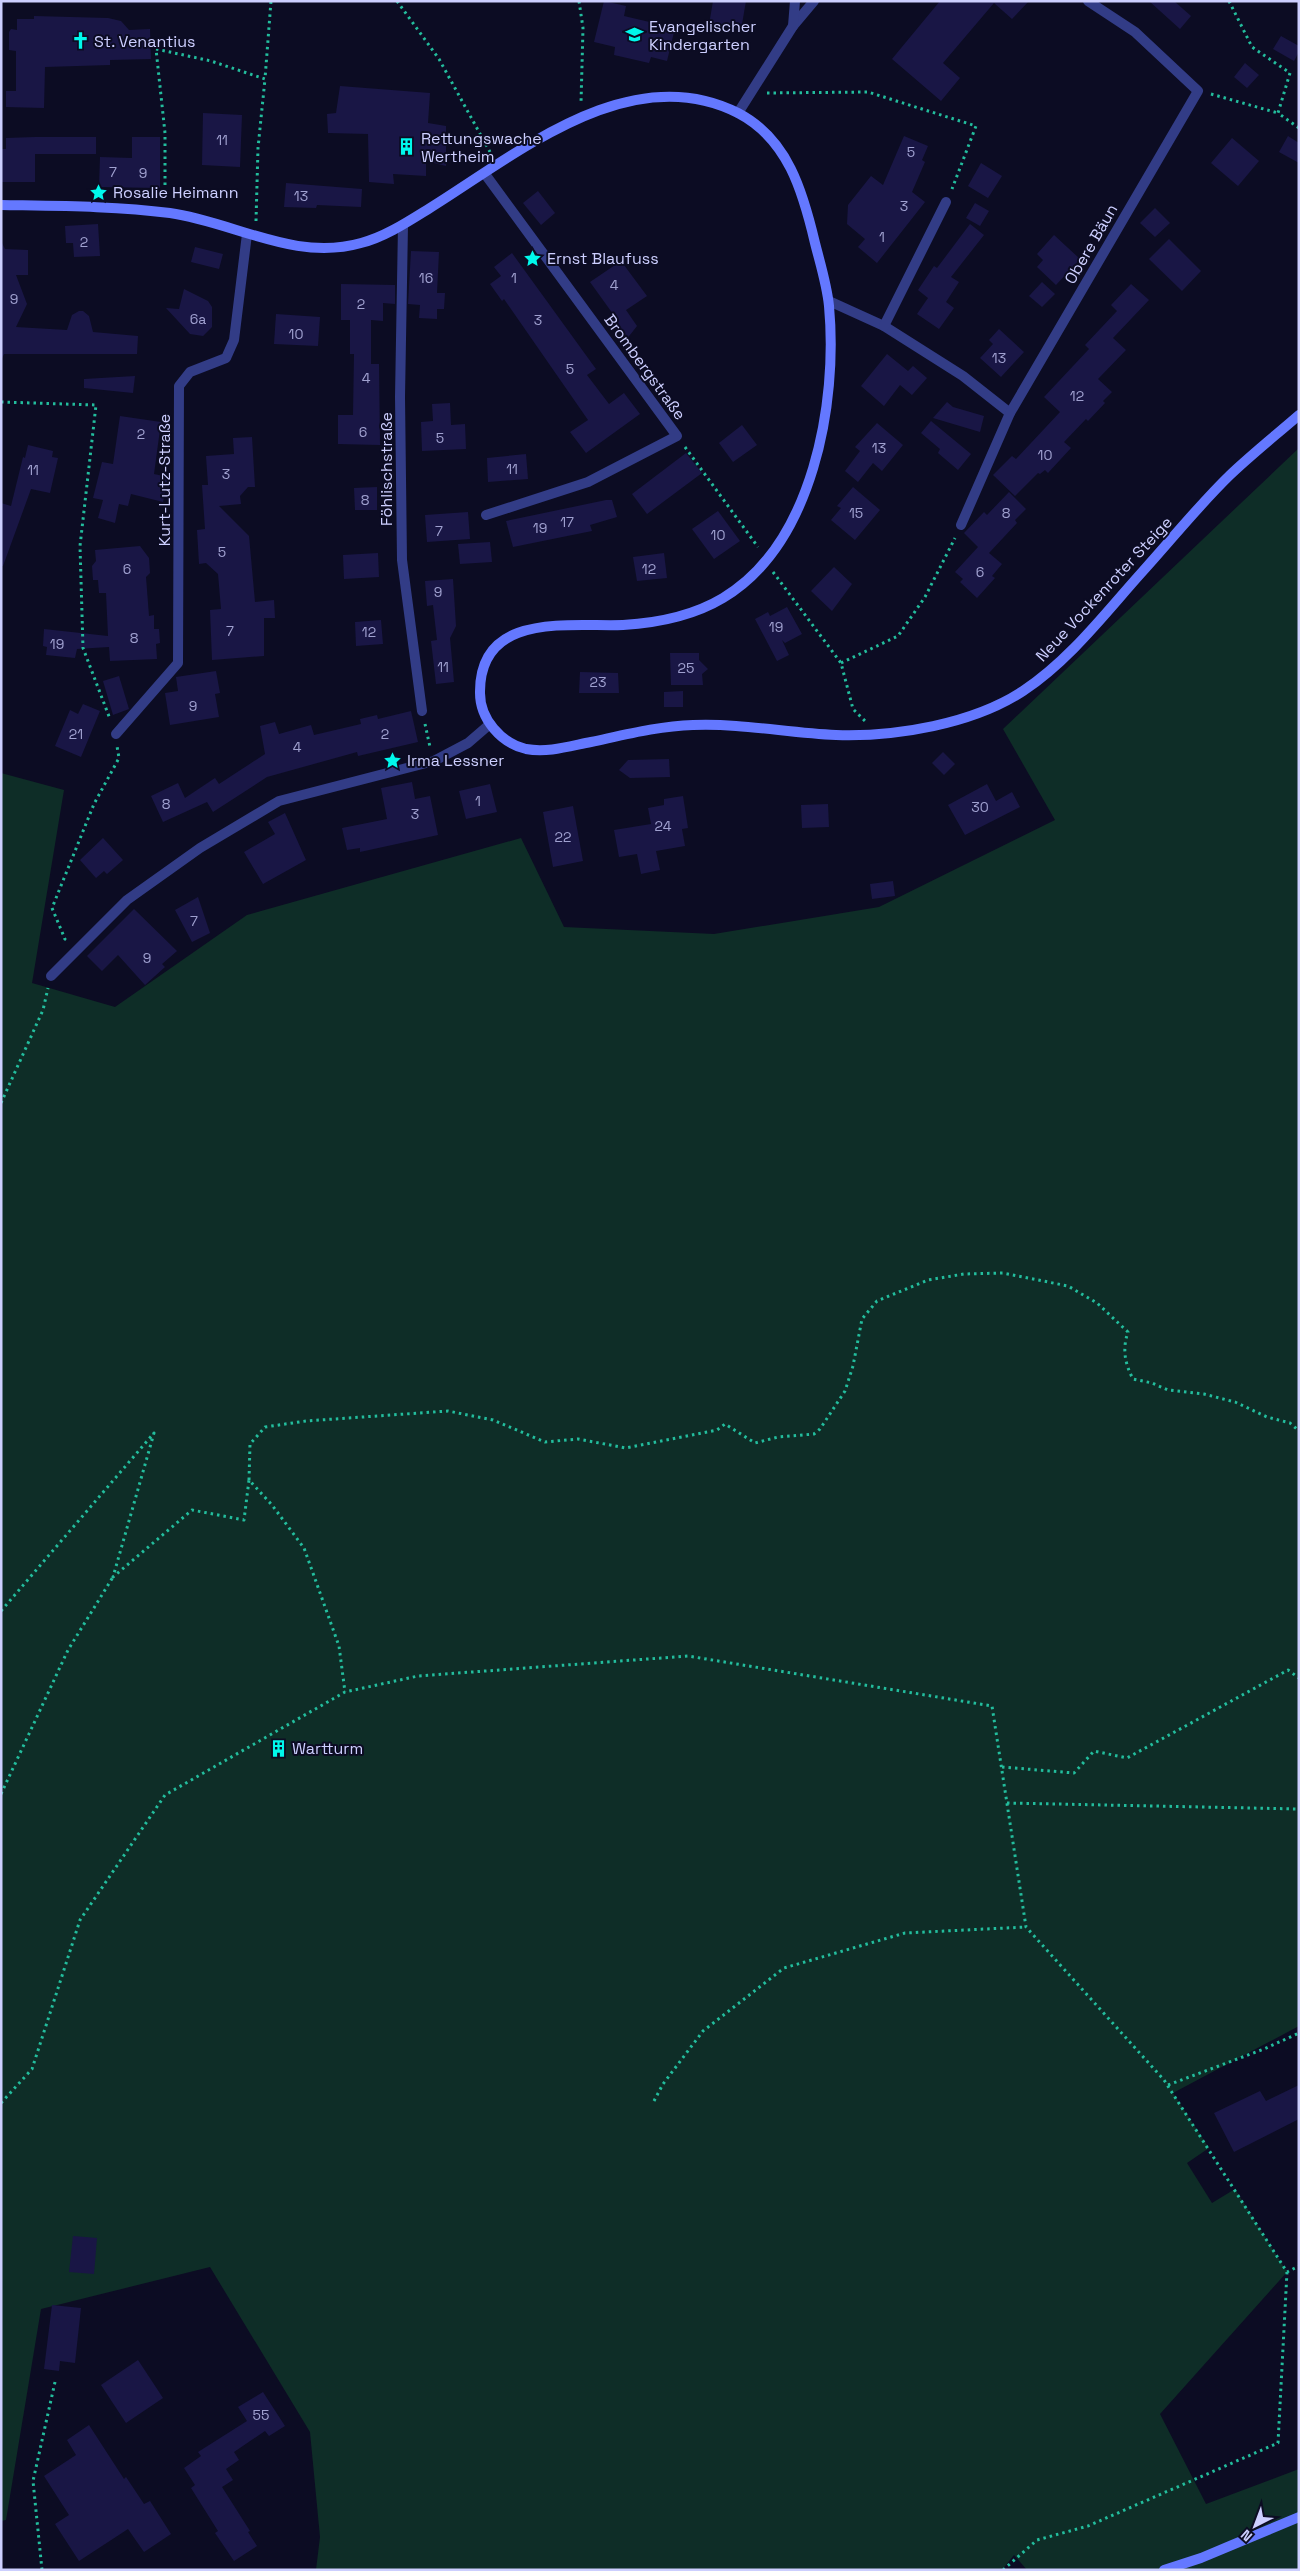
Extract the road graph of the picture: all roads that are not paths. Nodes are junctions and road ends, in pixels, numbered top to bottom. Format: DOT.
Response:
graph roads {
  1 [pos="794,1"];
  2 [pos="814,1"];
  3 [pos="1088,1"];
  4 [pos="793,26"];
  5 [pos="738,113"];
  6 [pos="485,174"];
  7 [pos="946,202"];
  8 [pos="1,205"];
  9 [pos="403,225"];
  10 [pos="251,235"];
  11 [pos="829,301"];
  12 [pos="884,326"];
  13 [pos="1010,413"];
  14 [pos="1299,415"];
  15 [pos="486,515"];
  16 [pos="961,525"];
  17 [pos="422,711"];
  18 [pos="490,724"];
  19 [pos="116,734"];
  20 [pos="51,976"];
  21 [pos="1299,2517"];
  22 [pos="1164,2570"];
  1 -- 4 [label="street"];
  2 -- 4 [label="street"];
  3 -- 13 [label="street, Obere Bäun"];
  4 -- 5 [label="street"];
  5 -- 6 [label="main road, Neue Vockenroter Steige"];
  5 -- 11 [label="main road, Neue Vockenroter Steige"];
  6 -- 9 [label="main road, Neue Vockenroter Steige"];
  6 -- 15 [label="street, Brombergstraße"];
  7 -- 12 [label="street"];
  8 -- 10 [label="main road, Neue Vockenroter Steige"];
  9 -- 10 [label="main road, Neue Vockenroter Steige"];
  9 -- 17 [label="street, Föhlischstraße"];
  10 -- 19 [label="street, Kurt-Lutz-Straße"];
  11 -- 12 [label="street"];
  11 -- 18 [label="main road, Neue Vockenroter Steige"];
  12 -- 13 [label="street"];
  13 -- 16 [label="street, Obere Bäun"];
  14 -- 18 [label="main road, Neue Vockenroter Steige"];
  18 -- 20 [label="street"];
  21 -- 22 [label="main road"];
}
